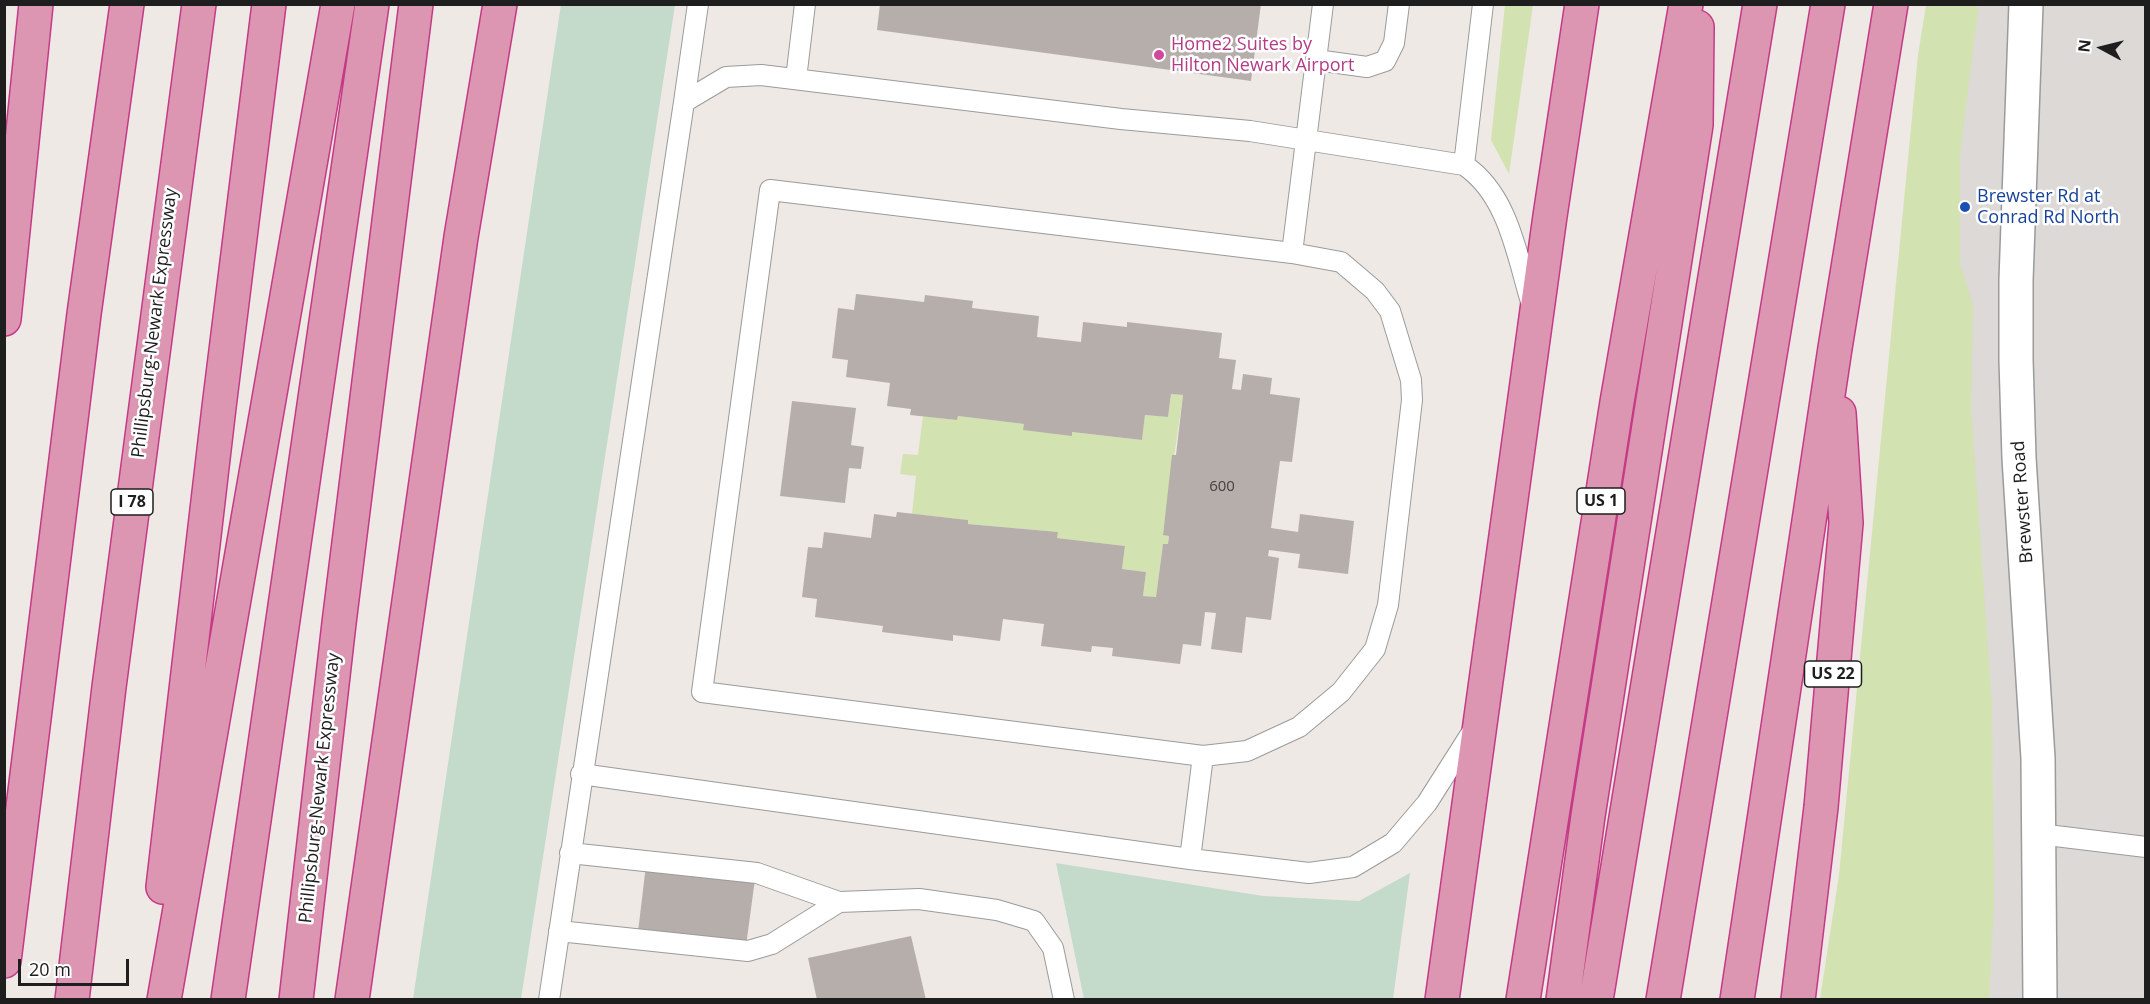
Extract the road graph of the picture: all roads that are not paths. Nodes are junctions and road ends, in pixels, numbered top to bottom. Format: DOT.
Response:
graph roads {
  1 [pos="36,4"];
  2 [pos="127,4"];
  3 [pos="199,4"];
  4 [pos="269,4"];
  5 [pos="338,4"];
  6 [pos="372,4"];
  7 [pos="416,4"];
  8 [pos="500,4"];
  9 [pos="698,4"];
  10 [pos="805,4"];
  11 [pos="1323,4"];
  12 [pos="1399,4"];
  13 [pos="1483,4"];
  14 [pos="1582,4"];
  15 [pos="1686,4"];
  16 [pos="1698,4"];
  17 [pos="1760,4"];
  18 [pos="1828,4"];
  19 [pos="1891,4"];
  20 [pos="2026,4"];
  21 [pos="1316,60"];
  22 [pos="796,79"];
  23 [pos="684,102"];
  24 [pos="1306,139"];
  25 [pos="1464,165"];
  26 [pos="1292,253"];
  27 [pos="4,319"];
  28 [pos="1536,321"];
  29 [pos="1835,348"];
  30 [pos="1480,718"];
  31 [pos="1203,756"];
  32 [pos="581,774"];
  33 [pos="2039,834"];
  34 [pos="2145,847"];
  35 [pos="570,853"];
  36 [pos="1190,859"];
  37 [pos="839,902"];
  38 [pos="559,931"];
  39 [pos="4,961"];
  40 [pos="1664,994"];
  41 [pos="72,999"];
  42 [pos="151,999"];
  43 [pos="164,999"];
  44 [pos="228,999"];
  45 [pos="296,999"];
  46 [pos="352,999"];
  47 [pos="549,999"];
  48 [pos="1064,999"];
  49 [pos="1442,999"];
  50 [pos="1523,999"];
  51 [pos="1563,999"];
  52 [pos="1596,999"];
  53 [pos="1737,999"];
  54 [pos="1798,999"];
  55 [pos="2040,999"];
  1 -- 27 [label="highway"];
  2 -- 39 [label="highway"];
  3 -- 41 [label="highway, Phillipsburg-Newark Expressway / I 78"];
  4 -- 42 [label="highway"];
  5 -- 43 [label="highway"];
  6 -- 44 [label="highway"];
  7 -- 45 [label="highway, Phillipsburg-Newark Expressway"];
  8 -- 46 [label="highway"];
  9 -- 23 [label="lane"];
  10 -- 22 [label="lane"];
  11 -- 21 [label="lane"];
  12 -- 21 [label="lane"];
  13 -- 25 [label="lane"];
  14 -- 28 [label="highway"];
  15 -- 50 [label="highway, US 1"];
  16 -- 51 [label="highway"];
  17 -- 52 [label="highway"];
  18 -- 40 [label="highway"];
  19 -- 29 [label="highway"];
  20 -- 33 [label="street, Brewster Road"];
  21 -- 24 [label="lane"];
  22 -- 23 [label="lane"];
  22 -- 24 [label="lane"];
  23 -- 32 [label="lane"];
  24 -- 25 [label="lane"];
  24 -- 26 [label="lane"];
  25 -- 28 [label="lane"];
  26 -- 31 [label="lane"];
  26 -- 31 [label="lane"];
  28 -- 30 [label="highway"];
  29 -- 53 [label="highway"];
  29 -- 54 [label="highway, US 22"];
  30 -- 36 [label="lane"];
  30 -- 49 [label="highway"];
  31 -- 36 [label="lane"];
  32 -- 35 [label="lane"];
  32 -- 36 [label="lane"];
  33 -- 34 [label="lane"];
  33 -- 55 [label="street, Brewster Road"];
  35 -- 37 [label="lane"];
  35 -- 38 [label="lane"];
  37 -- 38 [label="lane"];
  37 -- 48 [label="lane"];
  38 -- 47 [label="lane"];
}
